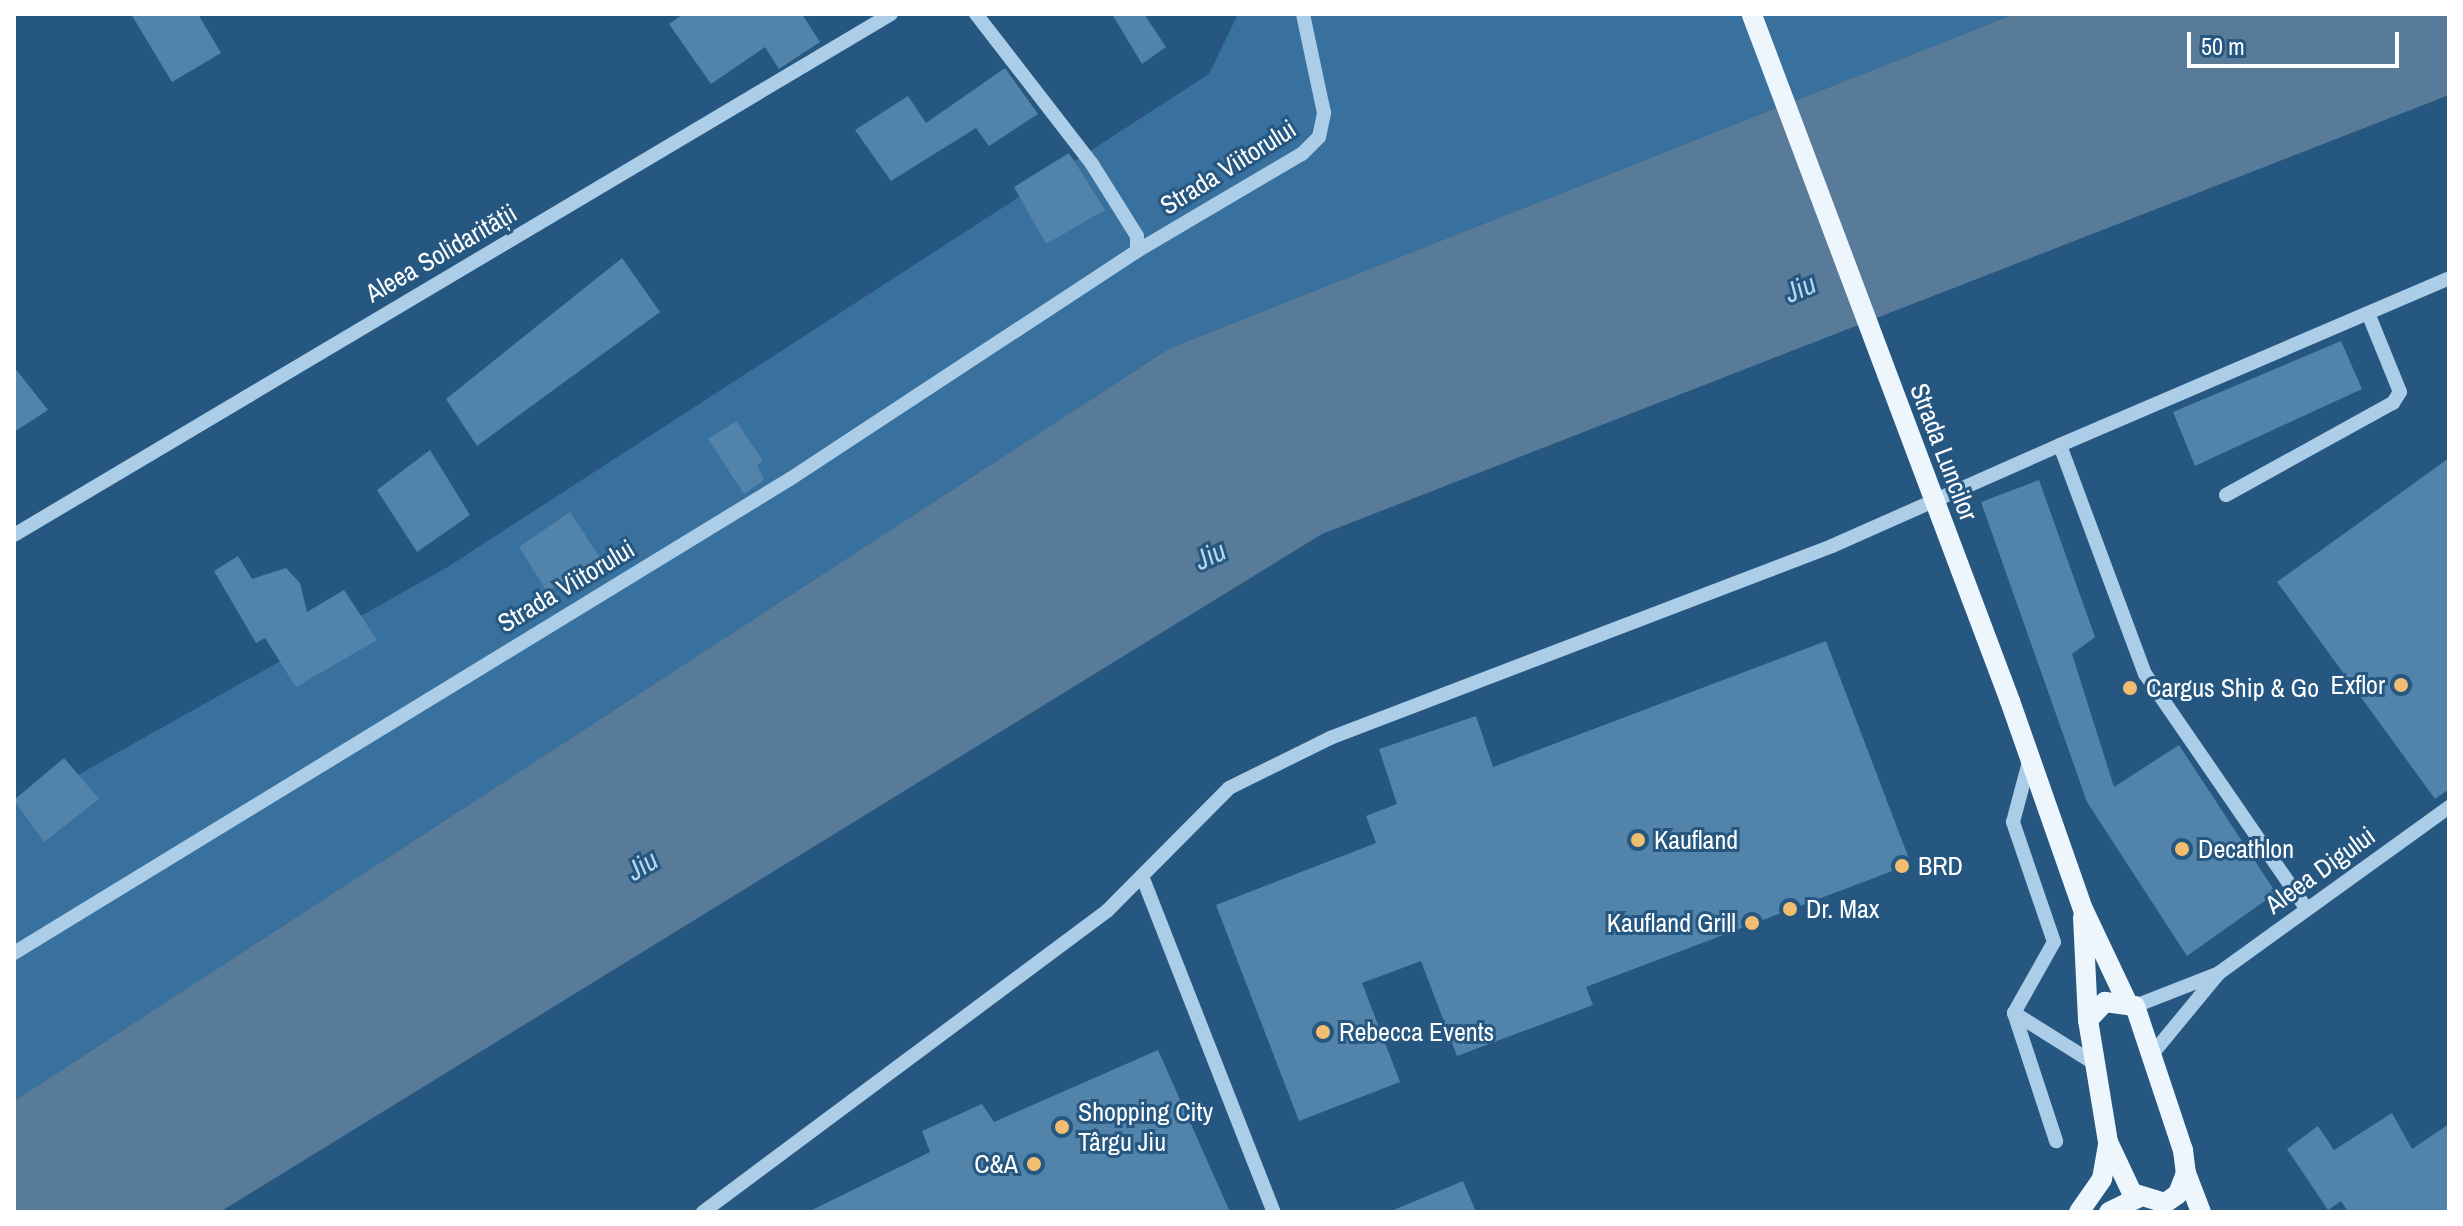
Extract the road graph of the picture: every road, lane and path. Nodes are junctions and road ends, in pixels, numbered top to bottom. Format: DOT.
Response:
graph roads {
  1 [pos="891,14"];
  2 [pos="976,14"];
  3 [pos="1303,14"];
  4 [pos="1752,15"];
  5 [pos="1137,251"];
  6 [pos="2449,278"];
  7 [pos="2368,313"];
  8 [pos="2060,445"];
  9 [pos="2226,495"];
  10 [pos="14,535"];
  11 [pos="2030,758"];
  12 [pos="2449,807"];
  13 [pos="1142,876"];
  14 [pos="2306,908"];
  15 [pos="2083,909"];
  16 [pos="14,953"];
  17 [pos="2219,973"];
  18 [pos="2131,1004"];
  19 [pos="2014,1013"];
  20 [pos="2088,1020"];
  21 [pos="2153,1053"];
  22 [pos="2089,1060"];
  23 [pos="2056,1141"];
  24 [pos="2108,1142"];
  25 [pos="2186,1173"];
  26 [pos="2138,1198"];
  27 [pos="2169,1207"];
  28 [pos="703,1212"];
  29 [pos="1274,1212"];
  30 [pos="2079,1212"];
  31 [pos="2109,1212"];
  32 [pos="2201,1212"];
  1 -- 10 [label="street, Aleea Solidarității"];
  2 -- 5 [label="street, Strada Viitorului"];
  3 -- 5 [label="street, Strada Viitorului"];
  4 -- 11 [label="main road, Strada Luncilor, bridge"];
  5 -- 16 [label="street, Strada Viitorului"];
  6 -- 7 [label="street"];
  7 -- 8 [label="street"];
  7 -- 9 [label="street"];
  8 -- 13 [label="street"];
  8 -- 14 [label="street"];
  11 -- 15 [label="main road, Strada Luncilor"];
  11 -- 19 [label="street"];
  12 -- 14 [label="street, Aleea Digului"];
  13 -- 28 [label="street"];
  13 -- 29 [label="street"];
  14 -- 17 [label="street, Aleea Digului"];
  15 -- 18 [label="main road, Strada Luncilor"];
  15 -- 20 [label="main road, Strada Luncilor"];
  17 -- 18 [label="street, Aleea Digului"];
  17 -- 21 [label="street, Aleea Digului"];
  18 -- 20 [label="main road"];
  18 -- 21 [label="main road, Strada Luncilor"];
  19 -- 22 [label="street"];
  19 -- 23 [label="street"];
  20 -- 22 [label="main road, Strada Luncilor"];
  21 -- 25 [label="main road, Strada Luncilor"];
  22 -- 24 [label="main road, Strada Luncilor"];
  24 -- 26 [label="main road"];
  24 -- 30 [label="main road"];
  25 -- 27 [label="main road"];
  25 -- 32 [label="main road"];
  26 -- 27 [label="main road"];
  26 -- 31 [label="main road"];
}
